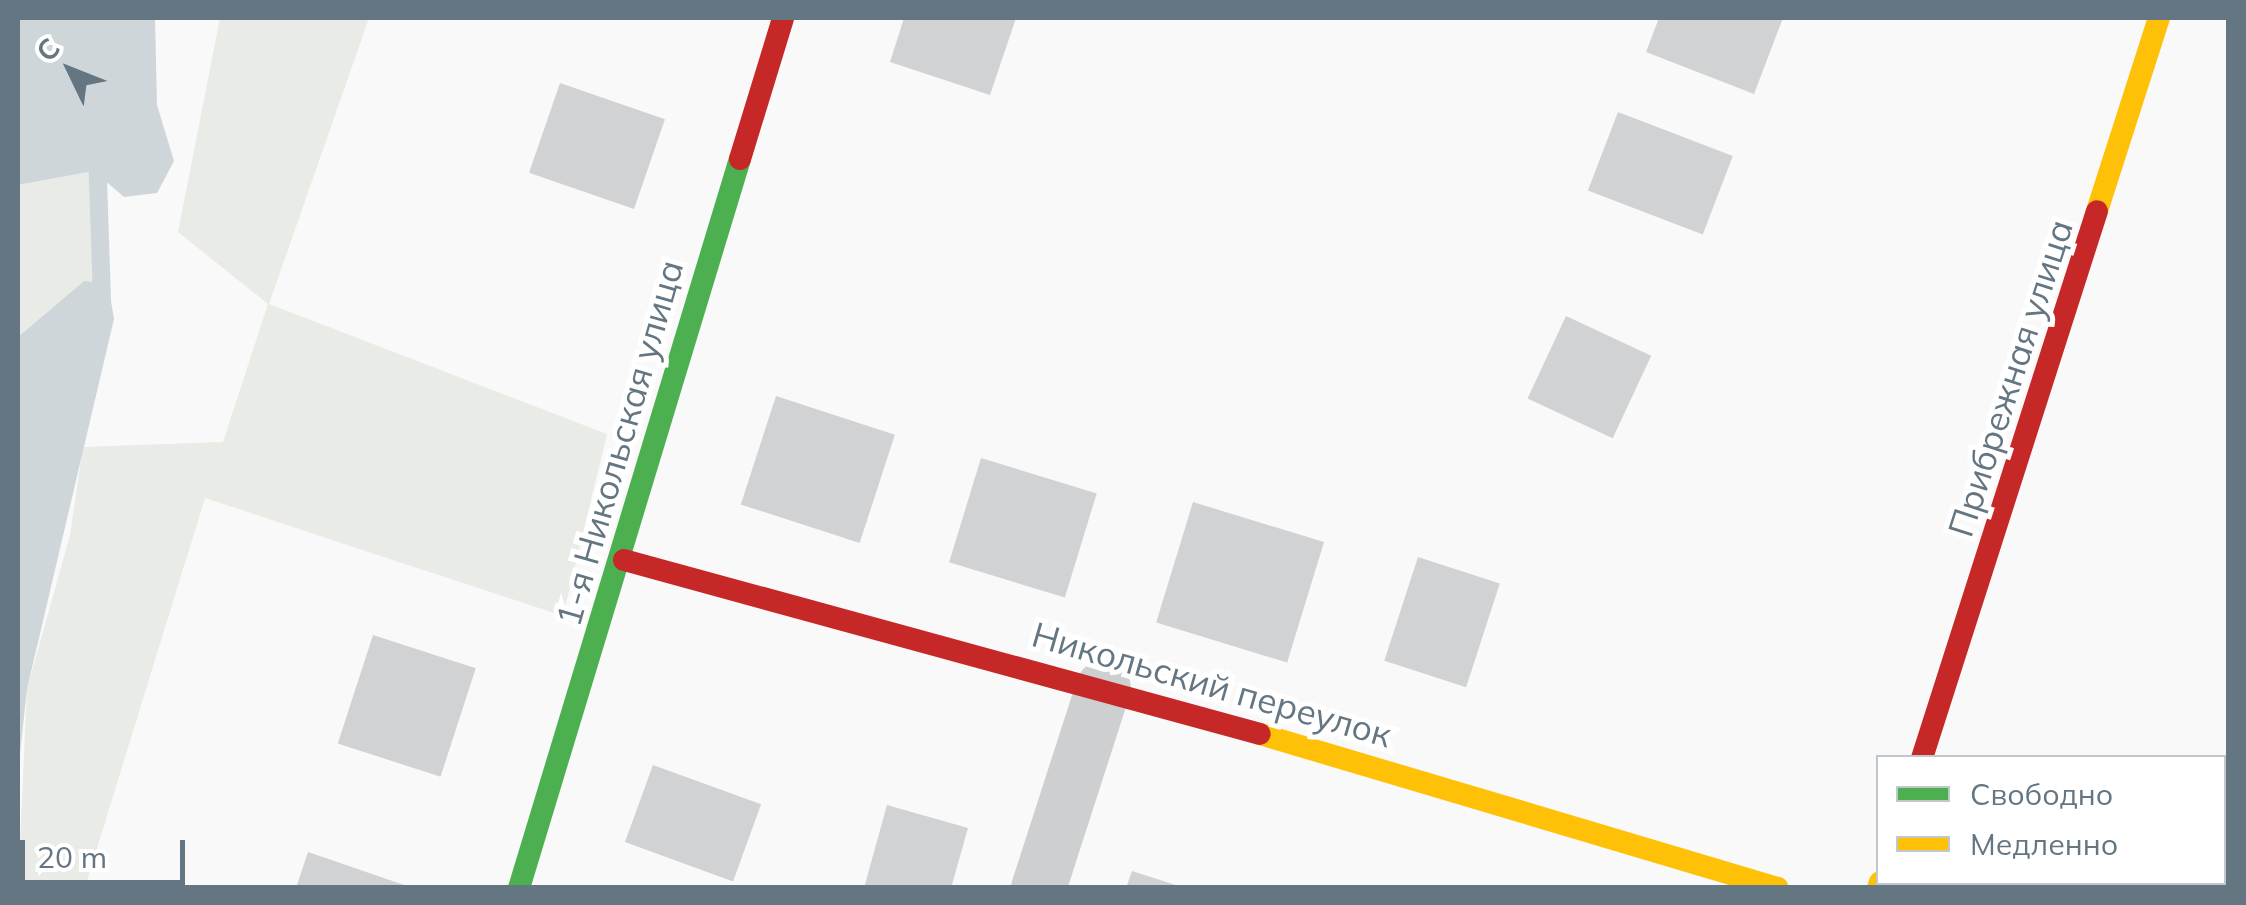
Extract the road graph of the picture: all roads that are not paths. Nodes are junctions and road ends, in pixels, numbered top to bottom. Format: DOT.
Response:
graph roads {
  1 [pos="783,18"];
  2 [pos="2159,18"];
  3 [pos="624,560"];
  4 [pos="1103,687"];
  5 [pos="1923,755"];
  6 [pos="519,888"];
  7 [pos="1038,888"];
  8 [pos="1778,888"];
  1 -- 3 [label="street, 1-я Никольская улица"];
  2 -- 5 [label="street, Прибрежная улица"];
  3 -- 4 [label="street, Никольский переулок"];
  3 -- 6 [label="street, 1-я Никольская улица"];
  4 -- 7 [label="street"];
  4 -- 8 [label="street, Никольский переулок"];
}
